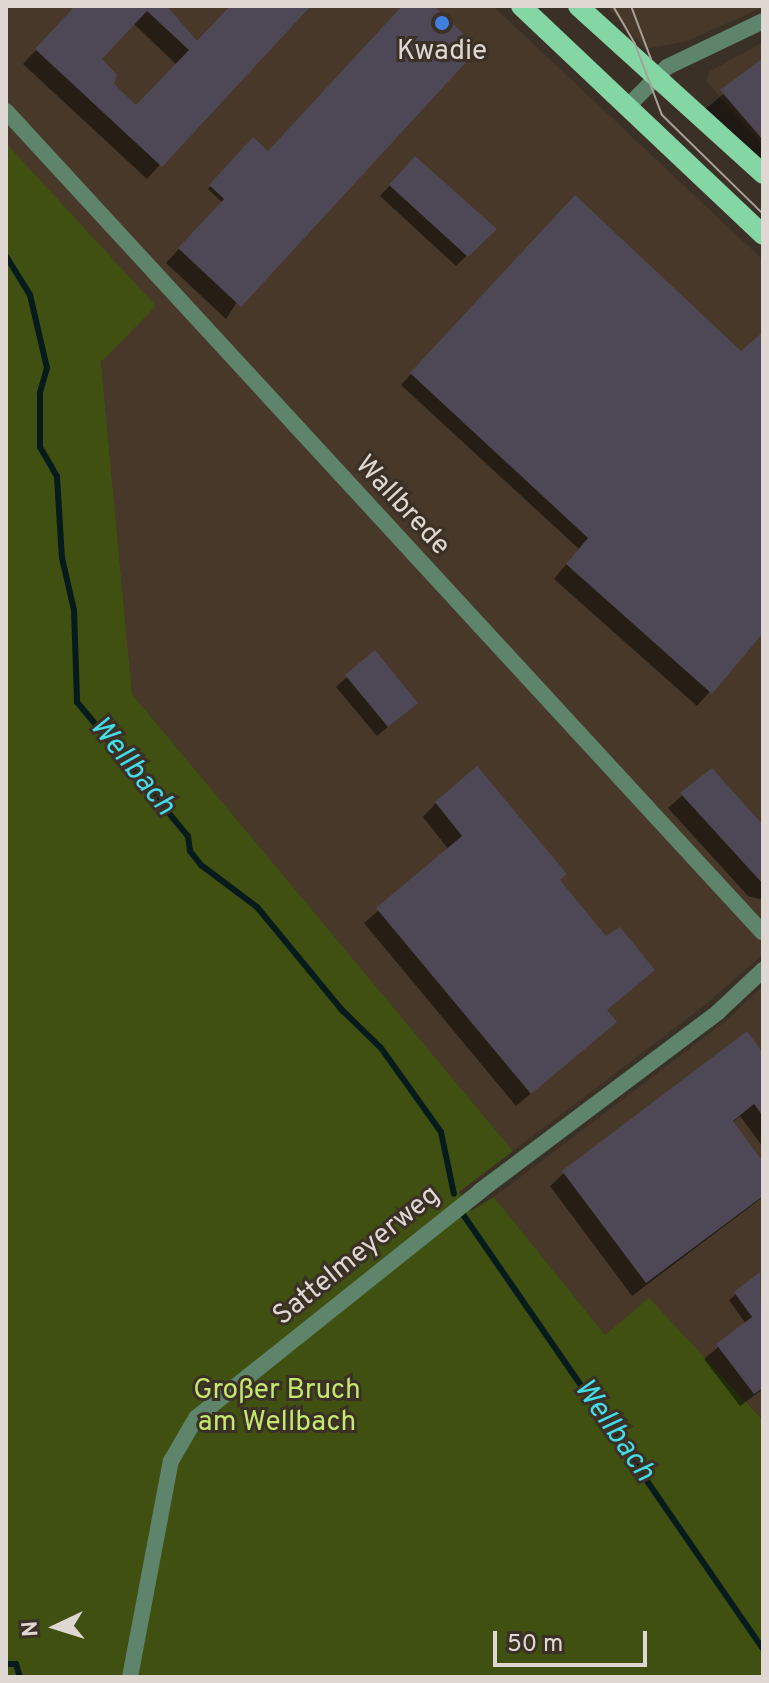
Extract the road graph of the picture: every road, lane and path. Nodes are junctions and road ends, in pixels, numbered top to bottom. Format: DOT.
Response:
graph roads {
  1 [pos="521,6"];
  2 [pos="578,6"];
  3 [pos="763,21"];
  4 [pos="655,76"];
  5 [pos="628,106"];
  6 [pos="6,111"];
  7 [pos="763,174"];
  8 [pos="763,235"];
  9 [pos="763,933"];
  10 [pos="763,970"];
  11 [pos="130,1677"];
  1 -- 5 [label="main road"];
  2 -- 4 [label="main road"];
  3 -- 4 [label="street"];
  4 -- 5 [label="street"];
  4 -- 7 [label="main road"];
  5 -- 8 [label="main road"];
  6 -- 9 [label="street, Wallbrede"];
  10 -- 11 [label="street, Sattelmeyerweg"];
}
